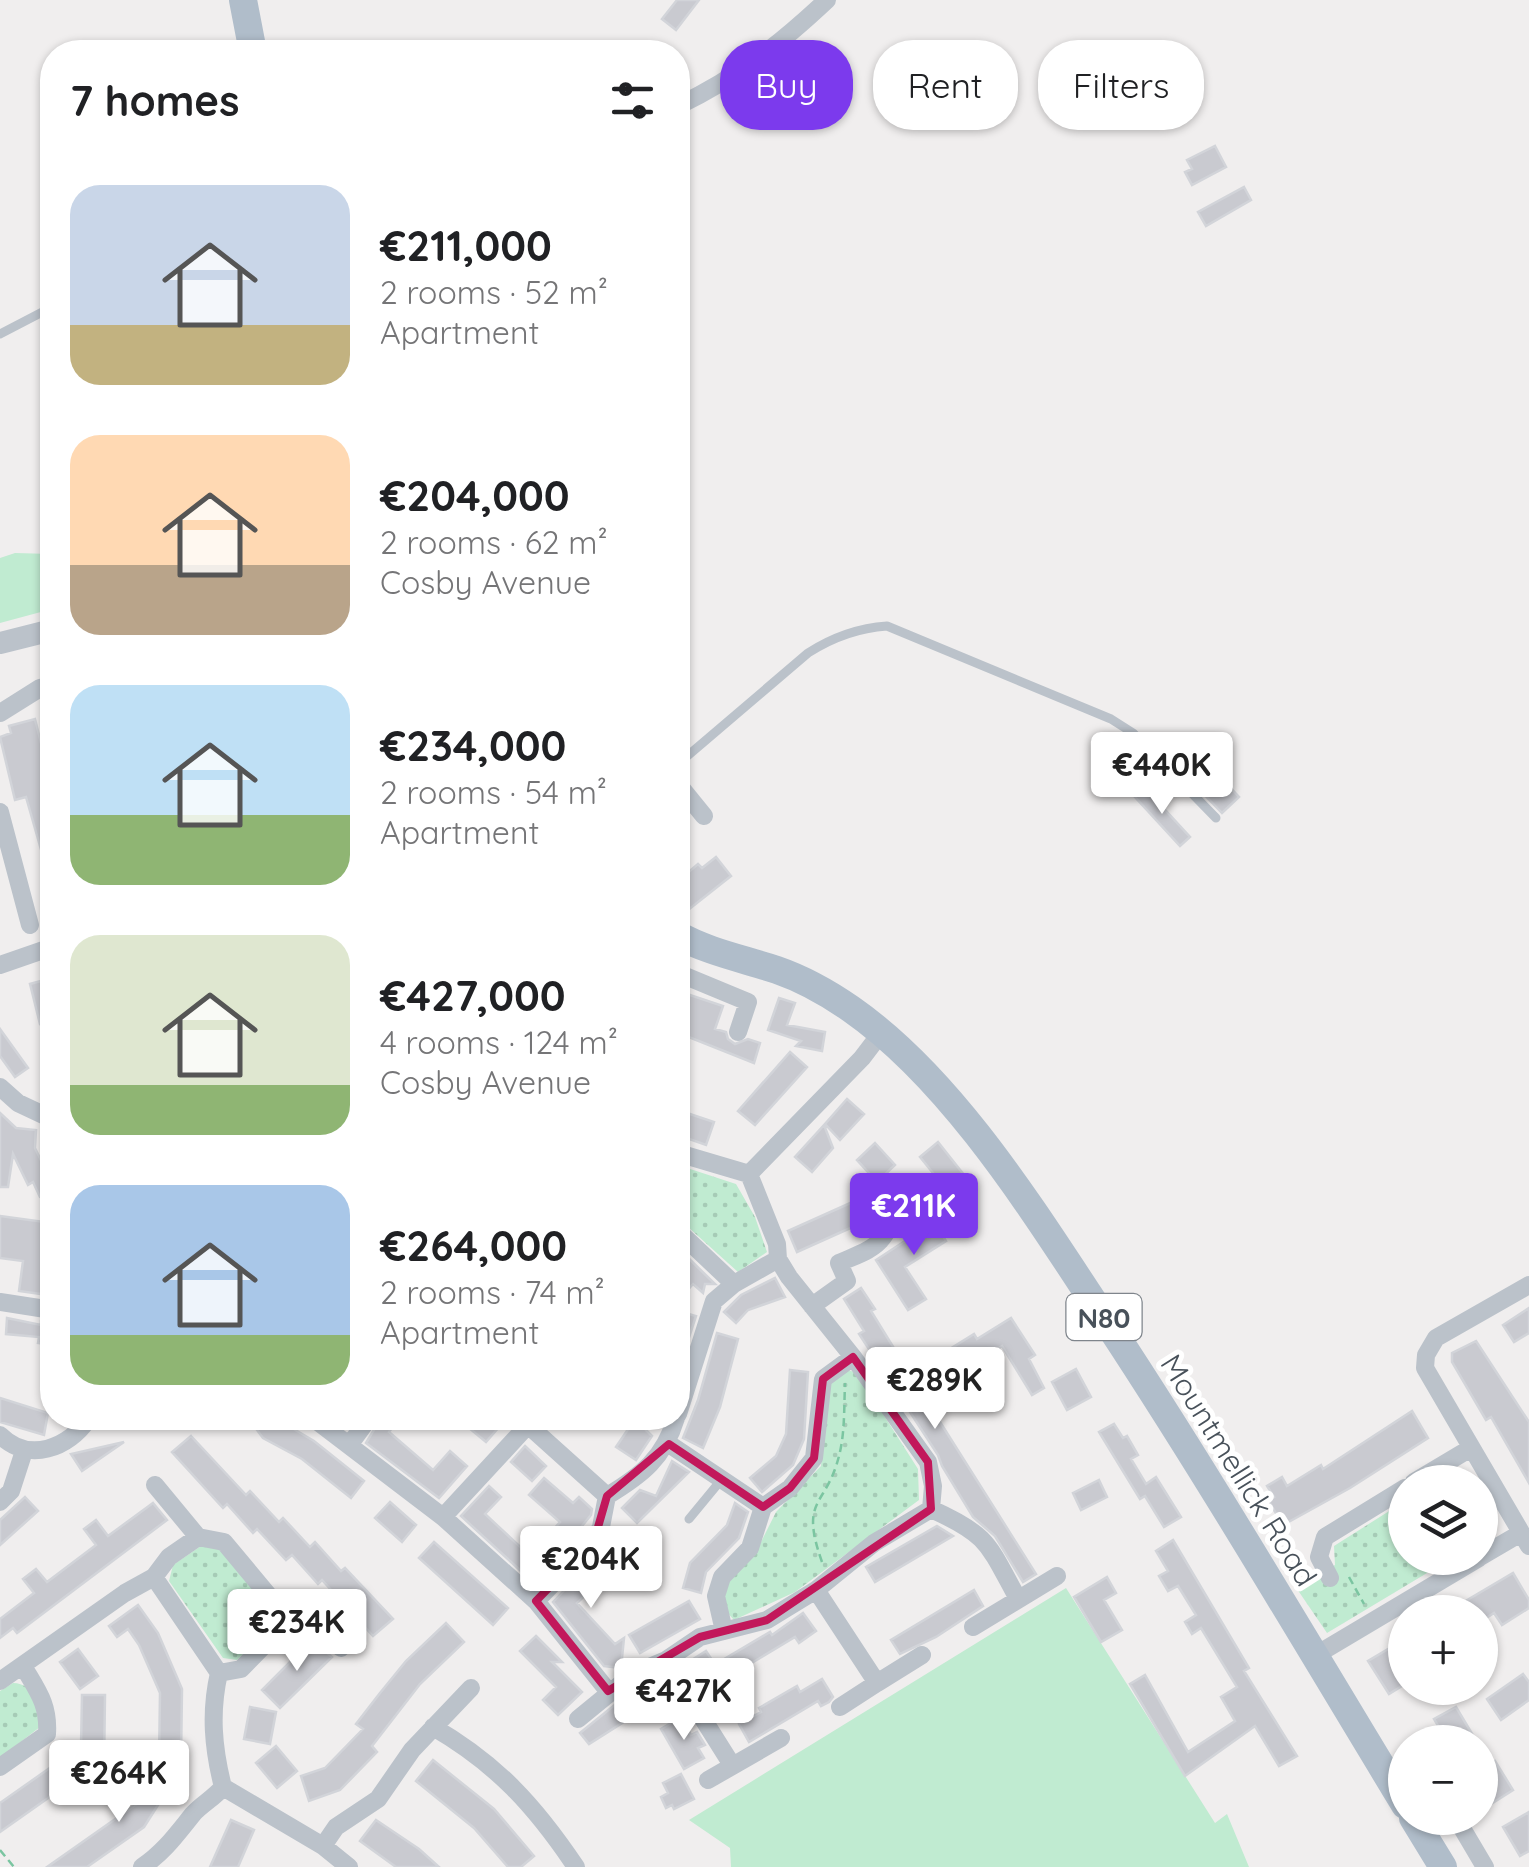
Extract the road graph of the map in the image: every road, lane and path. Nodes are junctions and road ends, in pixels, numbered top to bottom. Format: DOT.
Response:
graph roads {
  1 [pos="243,0"];
  2 [pos="827,0"];
  3 [pos="251,40"];
  4 [pos="690,100"];
  5 [pos="40,313"];
  6 [pos="0,334"];
  7 [pos="40,633"];
  8 [pos="0,644"];
  9 [pos="40,688"];
  10 [pos="0,713"];
  11 [pos="690,754"];
  12 [pos="690,799"];
  13 [pos="0,812"];
  14 [pos="704,816"];
  15 [pos="1216,818"];
  16 [pos="30,925"];
  17 [pos="690,939"];
  18 [pos="40,951"];
  19 [pos="0,965"];
  20 [pos="690,978"];
  21 [pos="738,1032"];
  22 [pos="881,1034"];
  23 [pos="0,1087"];
  24 [pos="40,1113"];
  25 [pos="690,1157"];
  26 [pos="749,1174"];
  27 [pos="905,1212"];
  28 [pos="690,1242"];
  29 [pos="778,1258"];
  30 [pos="734,1284"];
  31 [pos="1529,1285"];
  32 [pos="0,1302"];
  33 [pos="812,1306"];
  34 [pos="40,1308"];
  35 [pos="849,1360"];
  36 [pos="690,1363"];
  37 [pos="79,1430"];
  38 [pos="330,1430"];
  39 [pos="360,1430"];
  40 [pos="516,1430"];
  41 [pos="532,1430"];
  42 [pos="673,1430"];
  43 [pos="0,1434"];
  44 [pos="350,1444"];
  45 [pos="669,1444"];
  46 [pos="1470,1448"];
  47 [pos="24,1452"];
  48 [pos="1442,1465"];
  49 [pos="722,1479"];
  50 [pos="155,1485"];
  51 [pos="607,1496"];
  52 [pos="1388,1499"];
  53 [pos="0,1502"];
  54 [pos="763,1507"];
  55 [pos="931,1508"];
  56 [pos="443,1516"];
  57 [pos="689,1519"];
  58 [pos="599,1532"];
  59 [pos="198,1537"];
  60 [pos="1525,1540"];
  61 [pos="1498,1550"];
  62 [pos="1336,1572"];
  63 [pos="1449,1575"];
  64 [pos="1057,1576"];
  65 [pos="154,1578"];
  66 [pos="646,1581"];
  67 [pos="822,1583"];
  68 [pos="1018,1599"];
  69 [pos="536,1601"];
  70 [pos="1368,1612"];
  71 [pos="289,1620"];
  72 [pos="973,1627"];
  73 [pos="724,1631"];
  74 [pos="341,1648"];
  75 [pos="922,1655"];
  76 [pos="1316,1655"];
  77 [pos="666,1660"];
  78 [pos="23,1666"];
  79 [pos="219,1673"];
  80 [pos="0,1681"];
  81 [pos="877,1684"];
  82 [pos="471,1688"];
  83 [pos="608,1691"];
  84 [pos="840,1707"];
  85 [pos="578,1719"];
  86 [pos="433,1726"];
  87 [pos="780,1738"];
  88 [pos="0,1766"];
  89 [pos="732,1766"];
  90 [pos="1388,1776"];
  91 [pos="708,1780"];
  92 [pos="223,1787"];
  93 [pos="1422,1835"];
  94 [pos="1466,1835"];
  95 [pos="323,1846"];
  96 [pos="0,1850"];
  97 [pos="162,1861"];
  98 [pos="14,1867"];
  99 [pos="142,1867"];
  100 [pos="349,1867"];
  101 [pos="576,1867"];
  102 [pos="1442,1867"];
  103 [pos="1485,1867"];
  1 -- 3 [label="main road"];
  2 -- 4 [label="street"];
  5 -- 6 [label="lane"];
  7 -- 8 [label="street"];
  9 -- 10 [label="street"];
  11 -- 15 [label="lane"];
  12 -- 14 [label="street"];
  13 -- 16 [label="street"];
  17 -- 22 [label="main road, Mountmellick Road / N80"];
  18 -- 19 [label="street"];
  20 -- 21 [label="street"];
  22 -- 26 [label="street"];
  22 -- 76 [label="main road, Mountmellick Road / N80"];
  23 -- 24 [label="street"];
  25 -- 26 [label="street"];
  26 -- 29 [label="street"];
  27 -- 33 [label="street"];
  28 -- 30 [label="street"];
  29 -- 30 [label="street"];
  29 -- 33 [label="street"];
  30 -- 36 [label="street"];
  31 -- 46 [label="street"];
  32 -- 34 [label="street"];
  33 -- 35 [label="street"];
  35 -- 54 [label="street"];
  35 -- 55 [label="street"];
  35 -- 67 [label="path"];
  37 -- 47 [label="street"];
  38 -- 44 [label="street"];
  39 -- 44 [label="street"];
  40 -- 56 [label="street"];
  41 -- 51 [label="street"];
  42 -- 45 [label="street"];
  43 -- 47 [label="street"];
  44 -- 56 [label="street"];
  45 -- 49 [label="street"];
  45 -- 51 [label="street"];
  46 -- 48 [label="street"];
  46 -- 60 [label="street"];
  47 -- 53 [label="street"];
  49 -- 54 [label="street"];
  49 -- 57 [label="lane"];
  50 -- 59 [label="street"];
  51 -- 58 [label="street"];
  52 -- 62 [label="street"];
  54 -- 73 [label="street"];
  55 -- 67 [label="street"];
  55 -- 68 [label="street"];
  56 -- 69 [label="street"];
  58 -- 66 [label="lane"];
  58 -- 69 [label="street"];
  59 -- 65 [label="street"];
  59 -- 71 [label="street"];
  60 -- 61 [label="street"];
  62 -- 70 [label="path"];
  63 -- 76 [label="street"];
  64 -- 68 [label="street"];
  65 -- 78 [label="street"];
  65 -- 79 [label="street"];
  67 -- 73 [label="street"];
  67 -- 81 [label="street"];
  68 -- 72 [label="street"];
  69 -- 83 [label="street"];
  71 -- 74 [label="street"];
  71 -- 79 [label="street"];
  73 -- 77 [label="street"];
  75 -- 81 [label="street"];
  76 -- 90 [label="main road, Mountmellick Road / N80"];
  77 -- 83 [label="street"];
  77 -- 89 [label="street"];
  78 -- 80 [label="street"];
  78 -- 88 [label="street"];
  79 -- 92 [label="street"];
  81 -- 84 [label="street"];
  82 -- 86 [label="street"];
  83 -- 85 [label="street"];
  86 -- 95 [label="street"];
  86 -- 101 [label="street"];
  87 -- 89 [label="street"];
  89 -- 91 [label="street"];
  92 -- 95 [label="street"];
  92 -- 97 [label="street"];
  93 -- 102 [label="main road"];
  94 -- 103 [label="street"];
  95 -- 100 [label="street"];
  96 -- 98 [label="path"];
  97 -- 99 [label="street"];
}
